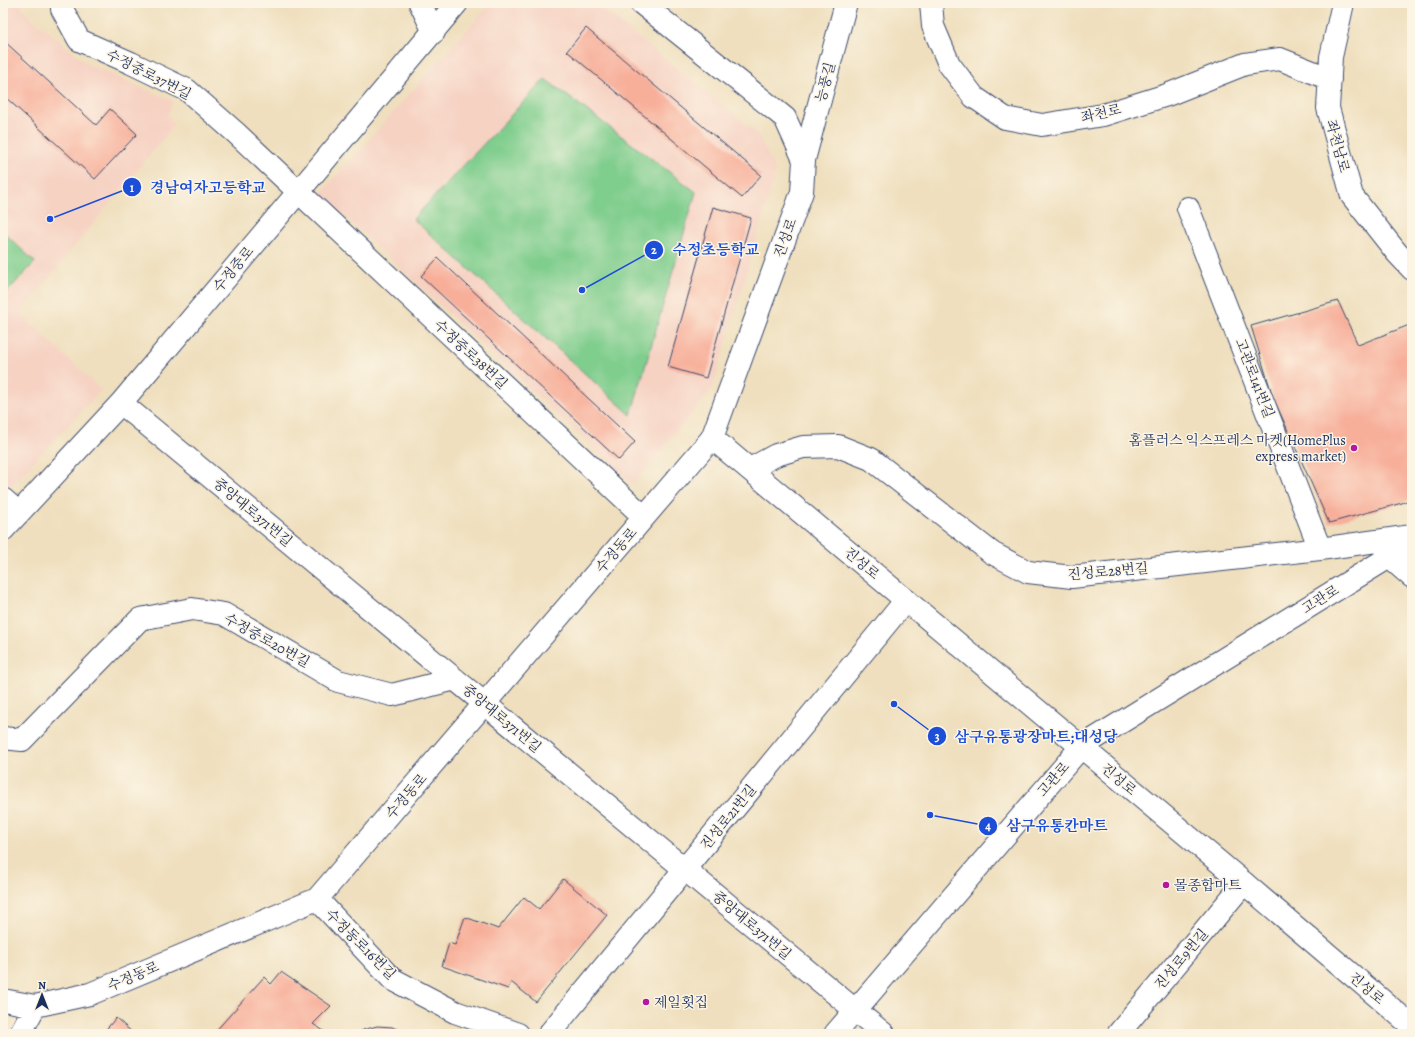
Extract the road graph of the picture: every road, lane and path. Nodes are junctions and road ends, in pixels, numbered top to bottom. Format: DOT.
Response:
graph roads {
  1 [pos="62,3"];
  2 [pos="420,3"];
  3 [pos="457,3"];
  4 [pos="641,3"];
  5 [pos="846,3"];
  6 [pos="931,3"];
  7 [pos="1343,3"];
  8 [pos="434,32"];
  9 [pos="1330,79"];
  10 [pos="804,160"];
  11 [pos="298,191"];
  12 [pos="1188,208"];
  13 [pos="1412,269"];
  14 [pos="121,403"];
  15 [pos="712,438"];
  16 [pos="750,469"];
  17 [pos="3,499"];
  18 [pos="19,513"];
  19 [pos="644,517"];
  20 [pos="3,530"];
  21 [pos="1412,536"];
  22 [pos="1412,543"];
  23 [pos="1320,549"];
  24 [pos="1389,557"];
  25 [pos="1412,576"];
  26 [pos="906,600"];
  27 [pos="455,679"];
  28 [pos="485,704"];
  29 [pos="3,738"];
  30 [pos="1081,747"];
  31 [pos="685,869"];
  32 [pos="1244,883"];
  33 [pos="317,899"];
  34 [pos="3,1000"];
  35 [pos="35,1006"];
  36 [pos="855,1010"];
  37 [pos="1412,1026"];
  38 [pos="20,1034"];
  39 [pos="35,1034"];
  40 [pos="518,1034"];
  41 [pos="550,1034"];
  42 [pos="835,1034"];
  43 [pos="884,1034"];
  44 [pos="1118,1034"];
  1 -- 11 [label="street, 수정중로37번길"];
  2 -- 8 [label="street"];
  3 -- 8 [label="street, 수정중로"];
  4 -- 10 [label="street, 진성로"];
  5 -- 10 [label="street, 능풍길"];
  6 -- 9 [label="street, 좌천로"];
  7 -- 9 [label="street, 좌천남로"];
  8 -- 11 [label="street, 수정중로"];
  9 -- 13 [label="street, 좌천남로"];
  10 -- 15 [label="street, 진성로"];
  11 -- 14 [label="street, 수정중로"];
  11 -- 19 [label="street, 수정중로38번길"];
  12 -- 23 [label="street, 고관로141번길"];
  14 -- 18 [label="street, 수정중로"];
  14 -- 27 [label="street, 중앙대로371번길"];
  15 -- 16 [label="street, 진성로"];
  15 -- 19 [label="street, 수정동로"];
  16 -- 23 [label="street, 진성로28번길"];
  16 -- 26 [label="street, 진성로"];
  17 -- 18 [label="street"];
  18 -- 20 [label="street, 수정중로"];
  19 -- 28 [label="street, 수정동로"];
  21 -- 23 [label="street, 진성로28번길"];
  22 -- 24 [label="street, 고관로"];
  24 -- 25 [label="street"];
  24 -- 30 [label="street, 고관로"];
  26 -- 30 [label="street, 진성로"];
  26 -- 31 [label="street, 진성로21번길"];
  27 -- 28 [label="street, 중앙대로371번길"];
  27 -- 29 [label="street, 수정중로20번길"];
  28 -- 31 [label="street, 중앙대로371번길"];
  28 -- 33 [label="street, 수정동로"];
  30 -- 32 [label="street, 진성로"];
  30 -- 36 [label="street, 고관로"];
  31 -- 36 [label="street, 중앙대로371번길"];
  31 -- 41 [label="street, 진성로21번길"];
  32 -- 37 [label="street, 진성로"];
  32 -- 44 [label="street, 진성로9번길"];
  33 -- 35 [label="street, 수정동로"];
  33 -- 40 [label="street, 수정동로16번길"];
  34 -- 35 [label="street, 수정동로"];
  35 -- 38 [label="street"];
  35 -- 39 [label="street"];
  36 -- 42 [label="street, 고관로"];
  36 -- 43 [label="street, 중앙대로371번길"];
}
